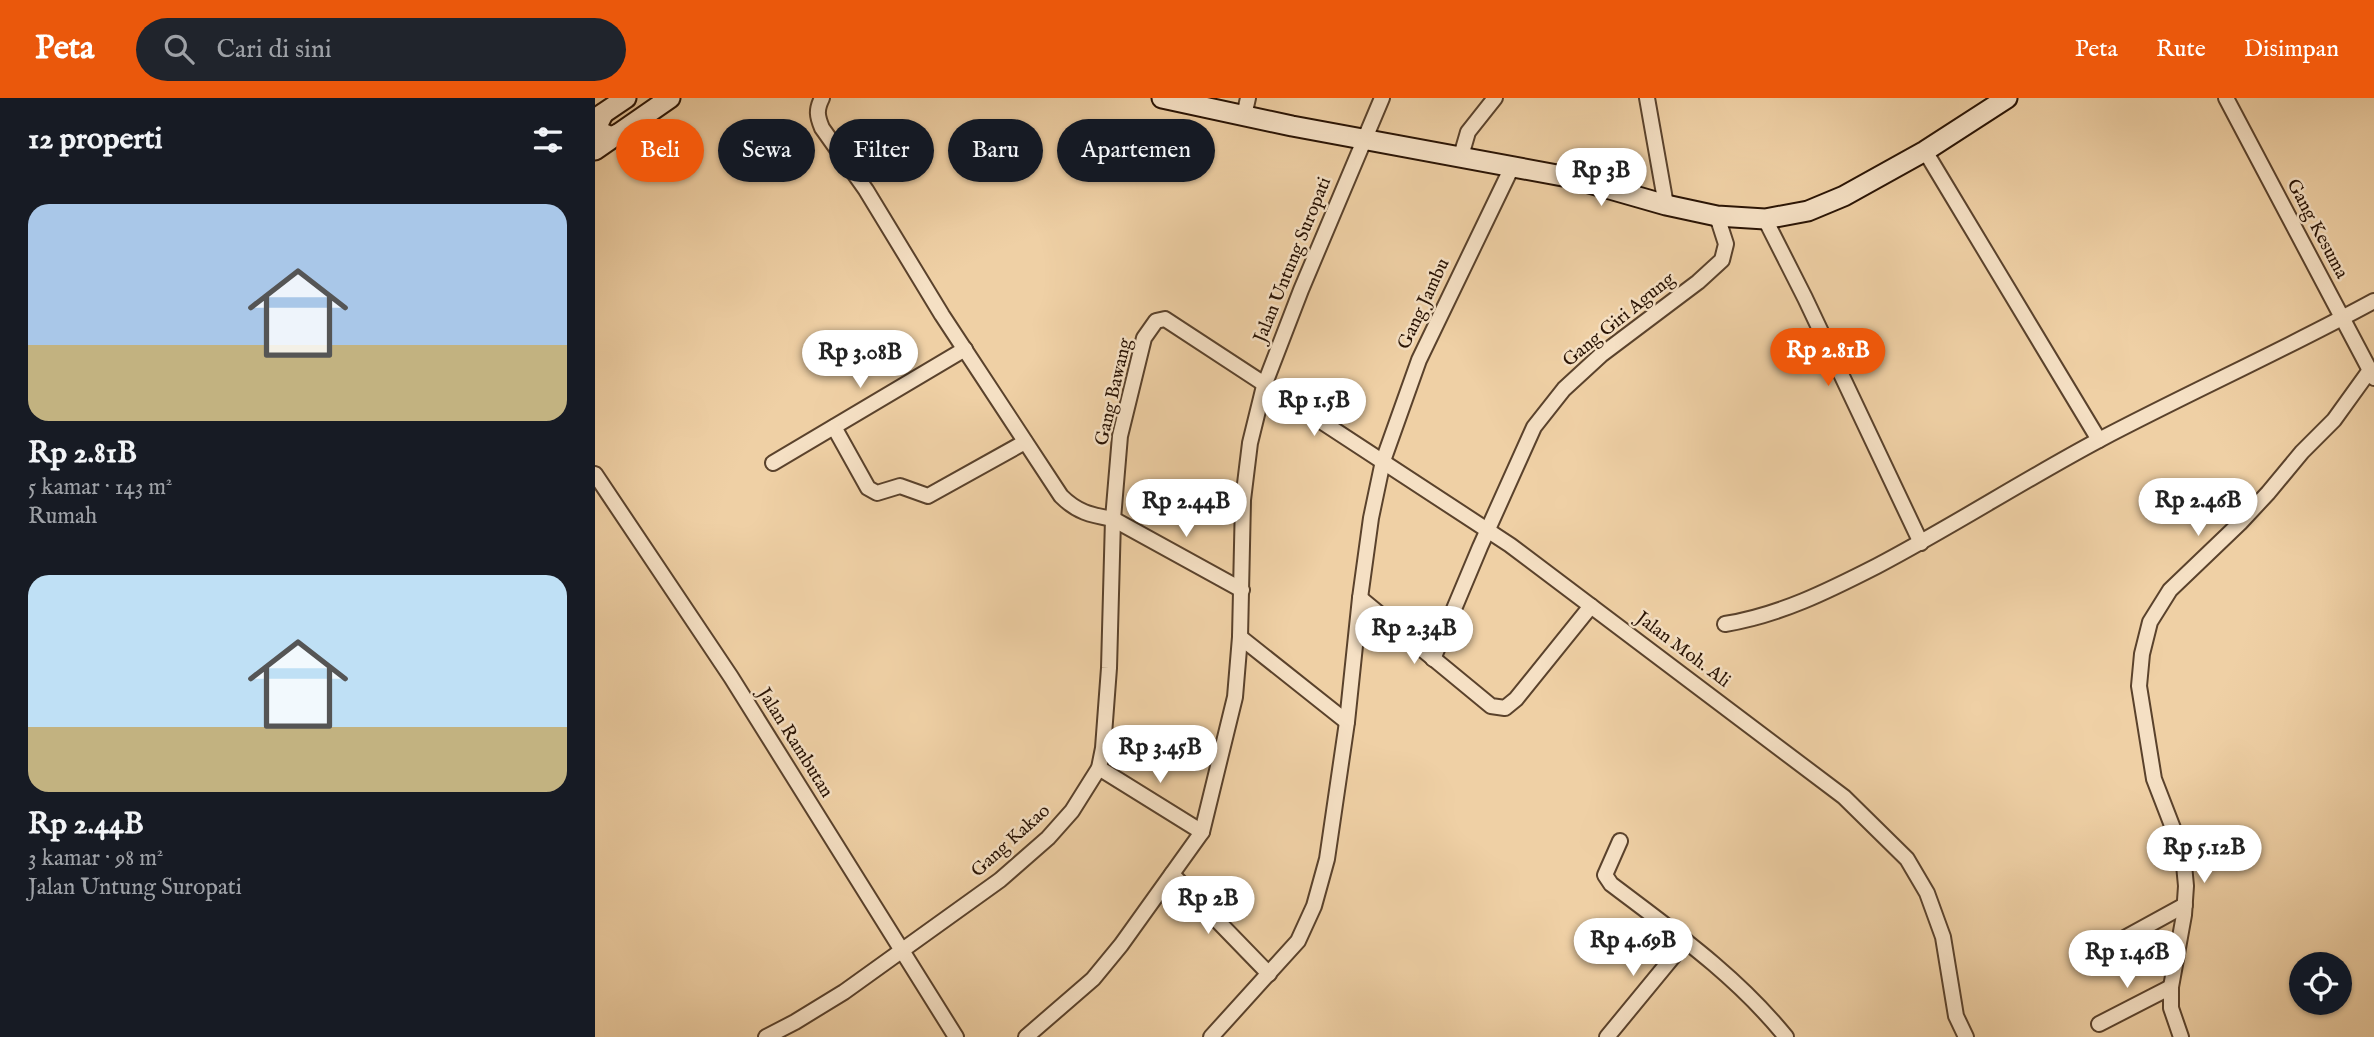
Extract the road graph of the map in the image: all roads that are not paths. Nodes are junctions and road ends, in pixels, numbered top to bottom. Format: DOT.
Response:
graph roads {
  1 [pos="626,98"];
  2 [pos="670,98"];
  3 [pos="823,98"];
  4 [pos="1162,98"];
  5 [pos="1381,98"];
  6 [pos="1495,98"];
  7 [pos="1647,98"];
  8 [pos="2007,98"];
  9 [pos="2226,98"];
  10 [pos="1246,107"];
  11 [pos="599,117"];
  12 [pos="640,119"];
  13 [pos="616,135"];
  14 [pos="616,135"];
  15 [pos="1363,139"];
  16 [pos="595,150"];
  17 [pos="1925,151"];
  18 [pos="1461,156"];
  19 [pos="1512,167"];
  20 [pos="1666,205"];
  21 [pos="1717,216"];
  22 [pos="1765,219"];
  23 [pos="2374,301"];
  24 [pos="2342,318"];
  25 [pos="965,349"];
  26 [pos="2372,374"];
  27 [pos="1264,386"];
  28 [pos="834,426"];
  29 [pos="2099,440"];
  30 [pos="1025,442"];
  31 [pos="1383,461"];
  32 [pos="773,463"];
  33 [pos="595,474"];
  34 [pos="1113,519"];
  35 [pos="1488,531"];
  36 [pos="1921,543"];
  37 [pos="1242,590"];
  38 [pos="1360,598"];
  39 [pos="1591,606"];
  40 [pos="1725,624"];
  41 [pos="1240,638"];
  42 [pos="1433,659"];
  43 [pos="1347,722"];
  44 [pos="1099,768"];
  45 [pos="1202,832"];
  46 [pos="1620,841"];
  47 [pos="1172,874"];
  48 [pos="2185,905"];
  49 [pos="1686,941"];
  50 [pos="902,952"];
  51 [pos="2092,956"];
  52 [pos="1269,974"];
  53 [pos="2171,987"];
  54 [pos="2099,1024"];
  55 [pos="766,1037"];
  56 [pos="956,1037"];
  57 [pos="1026,1037"];
  58 [pos="1211,1037"];
  59 [pos="1607,1037"];
  60 [pos="1786,1037"];
  61 [pos="1966,1037"];
  62 [pos="2181,1037"];
  1 -- 11 [label="street"];
  2 -- 12 [label="street"];
  3 -- 25 [label="street"];
  4 -- 10 [label="street"];
  5 -- 15 [label="street, Jalan Untung Suropati"];
  6 -- 18 [label="street"];
  7 -- 20 [label="street"];
  8 -- 17 [label="street"];
  9 -- 24 [label="street, Gang Kesuma"];
  10 -- 15 [label="street"];
  11 -- 13 [label="street"];
  14 -- 16 [label="street"];
  15 -- 18 [label="street"];
  15 -- 27 [label="street, Jalan Untung Suropati"];
  17 -- 22 [label="street"];
  17 -- 29 [label="street"];
  18 -- 19 [label="street"];
  19 -- 20 [label="street"];
  19 -- 31 [label="street, Gang Jambu"];
  20 -- 21 [label="street"];
  21 -- 22 [label="street"];
  21 -- 35 [label="street, Gang Giri Agung"];
  22 -- 36 [label="street"];
  23 -- 24 [label="street"];
  24 -- 26 [label="street, Gang Kesuma"];
  24 -- 29 [label="street"];
  25 -- 28 [label="street"];
  25 -- 30 [label="street"];
  26 -- 48 [label="street"];
  27 -- 31 [label="street, Jalan Moh. Ali"];
  27 -- 34 [label="street, Gang Bawang"];
  27 -- 37 [label="street, Jalan Untung Suropati"];
  28 -- 30 [label="street"];
  28 -- 32 [label="street"];
  29 -- 36 [label="street"];
  30 -- 34 [label="street"];
  31 -- 35 [label="street, Jalan Moh. Ali"];
  31 -- 38 [label="street, Gang Jambu"];
  33 -- 50 [label="street, Jalan Rambutan"];
  34 -- 37 [label="street"];
  34 -- 44 [label="street, Gang Kakao"];
  35 -- 39 [label="street, Jalan Moh. Ali"];
  35 -- 42 [label="street, Gang Giri Agung"];
  36 -- 40 [label="street"];
  37 -- 41 [label="street, Jalan Untung Suropati"];
  38 -- 42 [label="street"];
  38 -- 43 [label="street, Gang Jambu"];
  39 -- 42 [label="street"];
  39 -- 61 [label="street, Jalan Moh. Ali"];
  41 -- 43 [label="street"];
  41 -- 45 [label="street, Jalan Untung Suropati"];
  43 -- 52 [label="street, Gang Jambu"];
  44 -- 45 [label="street"];
  44 -- 50 [label="street, Gang Kakao"];
  45 -- 47 [label="street, Jalan Untung Suropati"];
  46 -- 49 [label="street"];
  47 -- 52 [label="street"];
  47 -- 57 [label="street, Jalan Untung Suropati"];
  48 -- 51 [label="street"];
  48 -- 53 [label="street"];
  49 -- 59 [label="street"];
  49 -- 60 [label="street"];
  50 -- 55 [label="street, Gang Kakao"];
  50 -- 56 [label="street, Jalan Rambutan"];
  52 -- 58 [label="street, Gang Jambu"];
  53 -- 54 [label="street"];
  53 -- 62 [label="street"];
}
